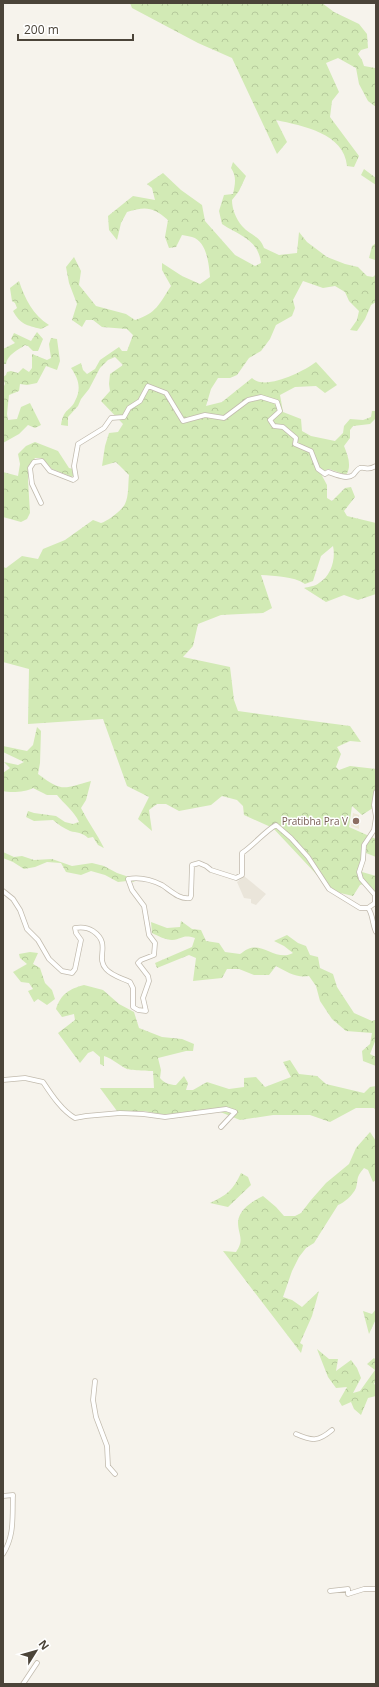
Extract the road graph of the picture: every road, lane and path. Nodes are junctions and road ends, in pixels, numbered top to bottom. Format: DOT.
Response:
graph roads {
  1 [pos="376,466"];
  2 [pos="41,503"];
  3 [pos="376,792"];
  4 [pos="3,891"];
  5 [pos="368,908"];
  6 [pos="376,932"];
  7 [pos="3,1080"];
  8 [pos="221,1127"];
  9 [pos="95,1381"];
  10 [pos="332,1430"];
  11 [pos="296,1434"];
  12 [pos="115,1474"];
  13 [pos="3,1496"];
  14 [pos="3,1554"];
  15 [pos="375,1589"];
  16 [pos="330,1591"];
  17 [pos="37,1663"];
  18 [pos="23,1684"];
  1 -- 2 [label="street"];
  3 -- 5 [label="street"];
  4 -- 5 [label="street"];
  5 -- 6 [label="street"];
  7 -- 8 [label="street"];
  9 -- 12 [label="street"];
  10 -- 11 [label="street"];
  13 -- 14 [label="street"];
  15 -- 16 [label="street"];
  17 -- 18 [label="street"];
}
